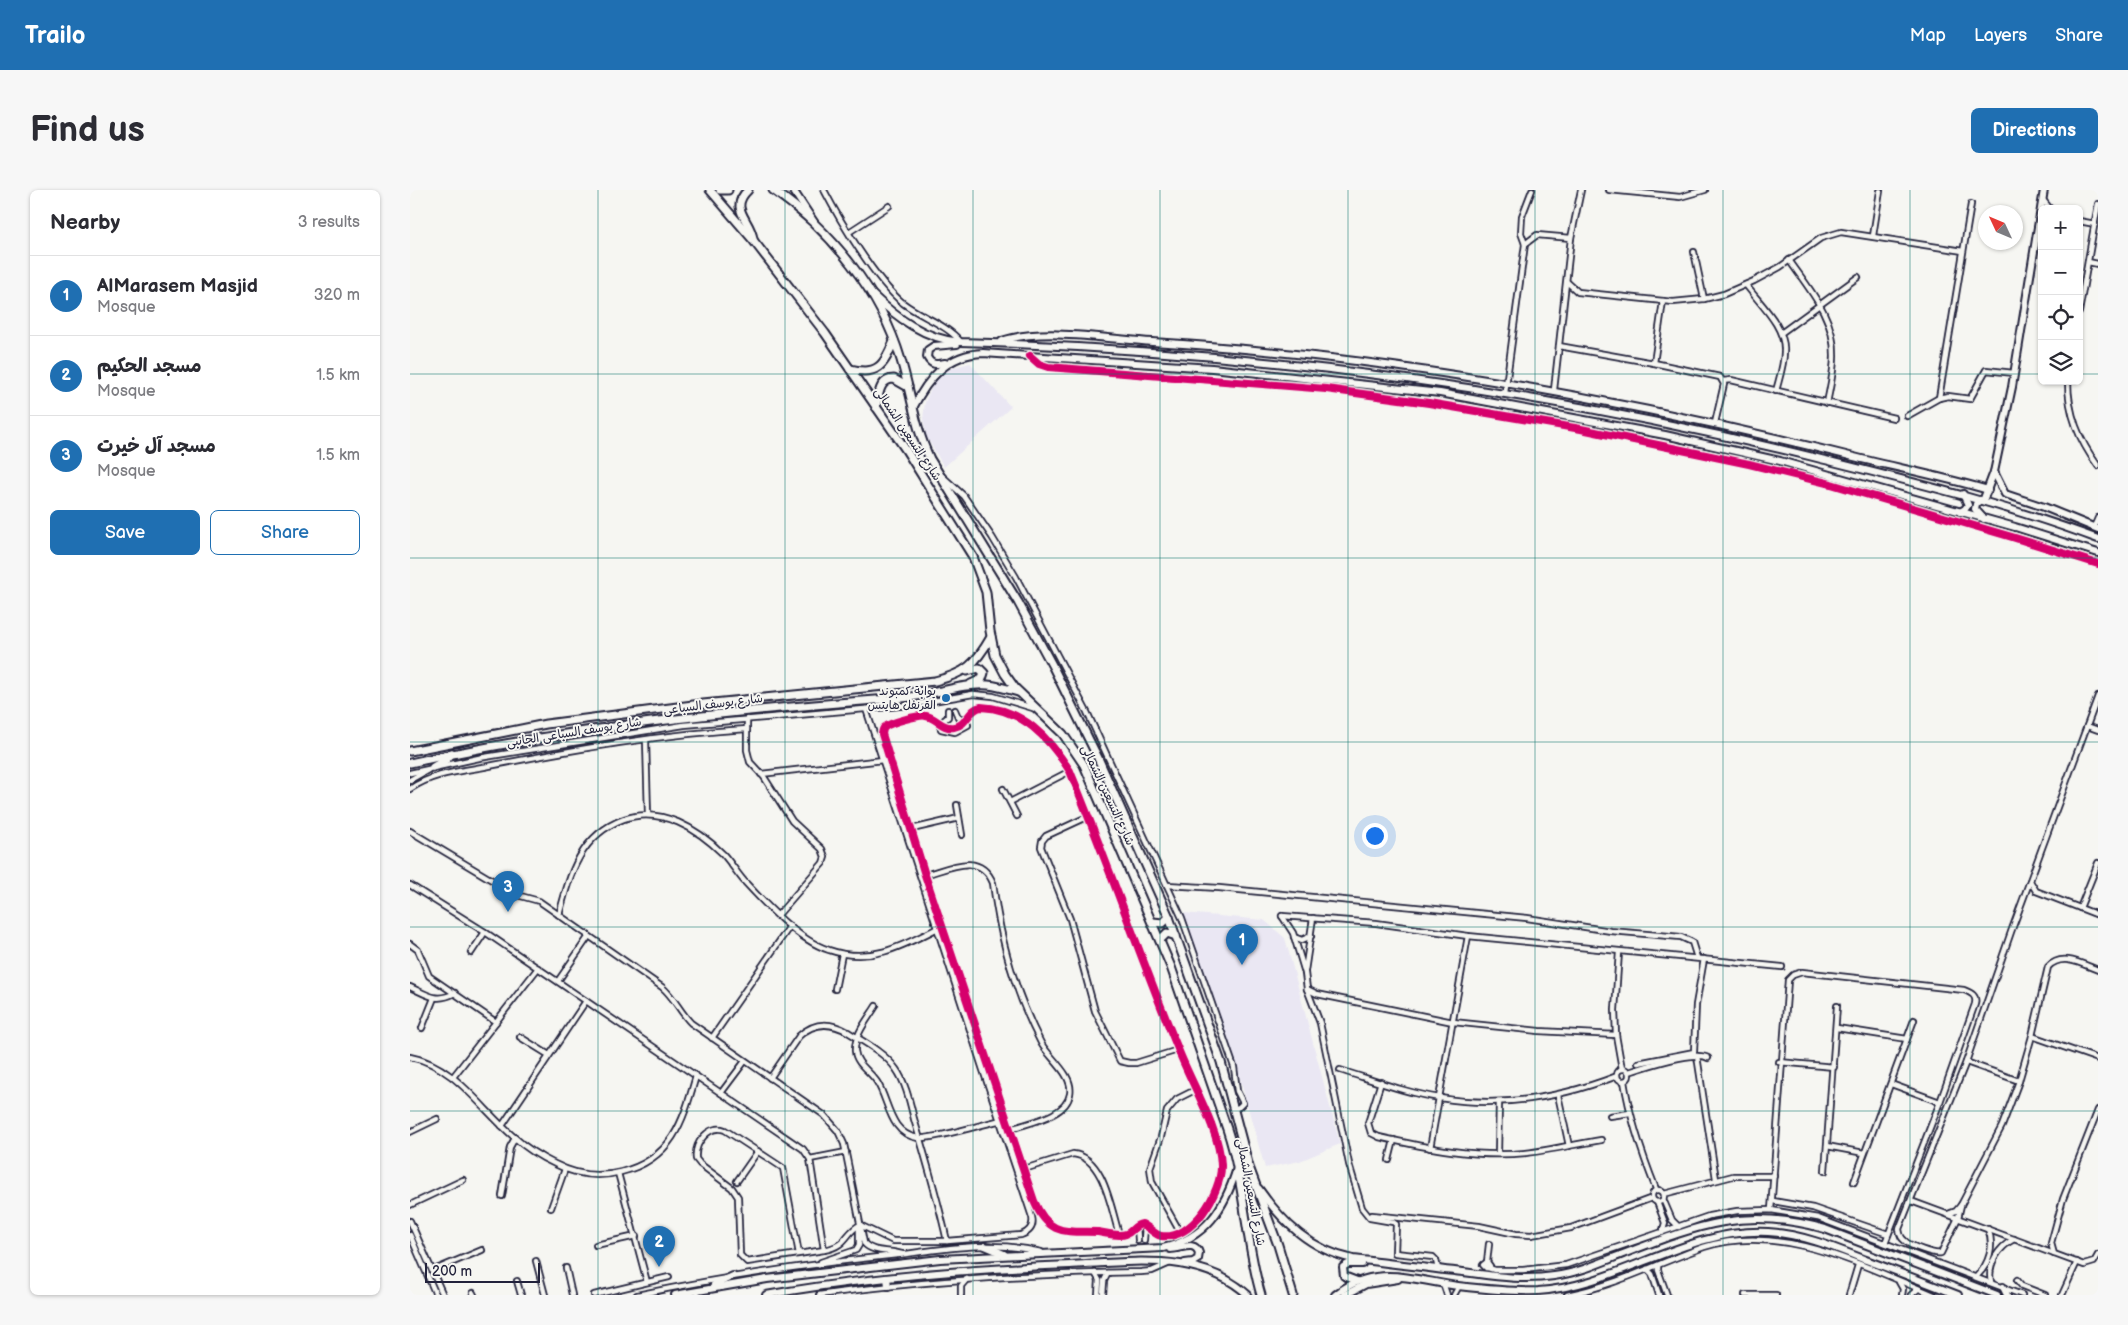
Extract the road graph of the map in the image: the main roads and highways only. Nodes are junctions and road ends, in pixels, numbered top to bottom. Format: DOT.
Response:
graph roads {
  1 [pos="710,190"];
  2 [pos="720,190"];
  3 [pos="728,190"];
  4 [pos="748,190"];
  5 [pos="773,190"];
  6 [pos="793,190"];
  7 [pos="2044,190"];
  8 [pos="815,223"];
  9 [pos="753,240"];
  10 [pos="867,289"];
  11 [pos="894,341"];
  12 [pos="960,342"];
  13 [pos="999,343"];
  14 [pos="947,363"];
  15 [pos="850,369"];
  16 [pos="908,387"];
  17 [pos="876,407"];
  18 [pos="914,408"];
  19 [pos="1640,408"];
  20 [pos="1639,418"];
  21 [pos="1994,472"];
  22 [pos="1988,490"];
  23 [pos="1963,494"];
  24 [pos="1982,500"];
  25 [pos="1960,512"];
  26 [pos="1984,520"];
  27 [pos="2096,528"];
  28 [pos="2098,539"];
  29 [pos="2098,552"];
  30 [pos="991,637"];
  31 [pos="965,670"];
  32 [pos="969,686"];
  33 [pos="1019,692"];
  34 [pos="884,699"];
  35 [pos="884,707"];
  36 [pos="559,722"];
  37 [pos="546,724"];
  38 [pos="562,735"];
  39 [pos="546,737"];
  40 [pos="410,751"];
  41 [pos="452,753"];
  42 [pos="410,763"];
  43 [pos="433,768"];
  44 [pos="1169,917"];
  45 [pos="1153,922"];
  46 [pos="1176,936"];
  47 [pos="1160,940"];
  48 [pos="1237,1168"];
  49 [pos="1254,1182"];
  50 [pos="1708,1216"];
  51 [pos="1775,1219"];
  52 [pos="1716,1222"];
  53 [pos="1796,1222"];
  54 [pos="1774,1233"];
  55 [pos="1794,1235"];
  56 [pos="1637,1241"];
  57 [pos="985,1246"];
  58 [pos="1895,1246"];
  59 [pos="1163,1248"];
  60 [pos="1638,1248"];
  61 [pos="1005,1255"];
  62 [pos="1892,1255"];
  63 [pos="954,1258"];
  64 [pos="940,1259"];
  65 [pos="1383,1263"];
  66 [pos="1178,1264"];
  67 [pos="1027,1266"];
  68 [pos="1539,1269"];
  69 [pos="1583,1270"];
  70 [pos="955,1271"];
  71 [pos="941,1272"];
  72 [pos="1566,1274"];
  73 [pos="1027,1275"];
  74 [pos="733,1276"];
  75 [pos="1406,1277"];
  76 [pos="888,1278"];
  77 [pos="1540,1278"];
  78 [pos="1357,1281"];
  79 [pos="1589,1281"];
  80 [pos="888,1286"];
  81 [pos="1569,1287"];
  82 [pos="2003,1287"];
  83 [pos="705,1289"];
  84 [pos="1522,1293"];
  85 [pos="674,1295"];
  86 [pos="690,1295"];
  87 [pos="766,1295"];
  88 [pos="1248,1295"];
  89 [pos="1261,1295"];
  90 [pos="1293,1295"];
  91 [pos="1335,1295"];
  92 [pos="1345,1295"];
  93 [pos="1958,1295"];
  94 [pos="1997,1295"];
  95 [pos="2007,1295"];
  1 -- 9 [label="main road, شارع التسعين الشمالى"];
  2 -- 3 [label="main road"];
  4 -- 9 [label="main road"];
  5 -- 8 [label="main road, شارع التسعين الشمالى"];
  6 -- 8 [label="main road"];
  7 -- 21 [label="main road"];
  8 -- 10 [label="main road, شارع التسعين الشمالى"];
  9 -- 15 [label="main road, شارع التسعين الشمالى"];
  10 -- 11 [label="main road, شارع التسعين الشمالى"];
  10 -- 12 [label="main road"];
  11 -- 15 [label="main road"];
  11 -- 16 [label="main road, شارع التسعين الشمالى"];
  12 -- 13 [label="main road"];
  12 -- 14 [label="main road"];
  13 -- 19 [label="main road"];
  13 -- 20 [label="main road"];
  14 -- 18 [label="main road"];
  14 -- 25 [label="main road"];
  15 -- 17 [label="main road, شارع التسعين الشمالى"];
  16 -- 17 [label="main road"];
  16 -- 18 [label="main road, شارع التسعين الشمالى"];
  17 -- 30 [label="main road, شارع التسعين الشمالى"];
  18 -- 44 [label="main road, شارع التسعين الشمالى"];
  19 -- 20 [label="main road"];
  19 -- 22 [label="main road"];
  20 -- 23 [label="main road"];
  21 -- 22 [label="main road"];
  21 -- 27 [label="main road"];
  22 -- 24 [label="main road"];
  23 -- 24 [label="main road"];
  23 -- 25 [label="main road"];
  24 -- 26 [label="main road"];
  24 -- 28 [label="main road"];
  25 -- 26 [label="main road"];
  26 -- 29 [label="main road"];
  30 -- 31 [label="main road, شارع يوسف السباعى"];
  30 -- 33 [label="main road, شارع التسعين الشمالى"];
  31 -- 32 [label="main road"];
  31 -- 36 [label="main road, شارع يوسف السباعى"];
  32 -- 33 [label="main road, شارع يوسف السباعى"];
  32 -- 34 [label="main road, شارع يوسف السباعى"];
  33 -- 45 [label="main road, شارع التسعين الشمالى"];
  34 -- 35 [label="main road"];
  34 -- 38 [label="main road, شارع يوسف السباعى"];
  36 -- 37 [label="main road, شارع يوسف السباعى"];
  36 -- 38 [label="main road"];
  37 -- 39 [label="main road"];
  37 -- 40 [label="main road, شارع يوسف السباعى"];
  38 -- 39 [label="main road, شارع يوسف السباعى"];
  39 -- 41 [label="main road, شارع يوسف السباعى"];
  41 -- 42 [label="main road, شارع يوسف السباعى"];
  41 -- 43 [label="main road"];
  44 -- 45 [label="main road"];
  44 -- 46 [label="main road, شارع التسعين الشمالى"];
  45 -- 47 [label="main road, شارع التسعين الشمالى"];
  46 -- 47 [label="main road"];
  46 -- 49 [label="main road, شارع التسعين الشمالى"];
  47 -- 48 [label="main road, شارع التسعين الشمالى"];
  48 -- 59 [label="main road"];
  48 -- 89 [label="main road, شارع التسعين الشمالى"];
  49 -- 65 [label="main road"];
  49 -- 90 [label="main road, شارع التسعين الشمالى"];
  50 -- 52 [label="main road"];
  51 -- 52 [label="main road"];
  51 -- 53 [label="main road"];
  51 -- 54 [label="main road"];
  52 -- 60 [label="main road"];
  53 -- 55 [label="main road"];
  53 -- 62 [label="main road"];
  54 -- 55 [label="main road"];
  54 -- 79 [label="main road"];
  55 -- 93 [label="main road"];
  56 -- 60 [label="main road"];
  57 -- 61 [label="main road"];
  58 -- 62 [label="main road"];
  59 -- 61 [label="main road"];
  59 -- 66 [label="main road"];
  60 -- 69 [label="main road"];
  61 -- 63 [label="main road"];
  62 -- 94 [label="main road"];
  63 -- 64 [label="main road"];
  63 -- 70 [label="main road"];
  64 -- 71 [label="main road"];
  64 -- 83 [label="main road"];
  65 -- 77 [label="main road"];
  65 -- 78 [label="main road"];
  66 -- 67 [label="main road"];
  66 -- 88 [label="main road"];
  67 -- 70 [label="main road"];
  67 -- 73 [label="main road"];
  68 -- 77 [label="main road"];
  69 -- 72 [label="main road"];
  69 -- 79 [label="main road"];
  70 -- 71 [label="main road"];
  71 -- 76 [label="main road"];
  72 -- 77 [label="main road"];
  72 -- 81 [label="main road"];
  74 -- 83 [label="main road"];
  75 -- 78 [label="main road"];
  75 -- 84 [label="main road"];
  75 -- 92 [label="main road"];
  76 -- 80 [label="main road"];
  76 -- 87 [label="main road"];
  78 -- 91 [label="main road"];
  79 -- 81 [label="main road"];
  81 -- 84 [label="main road"];
  82 -- 95 [label="main road"];
  83 -- 85 [label="main road"];
  83 -- 86 [label="main road"];
}
